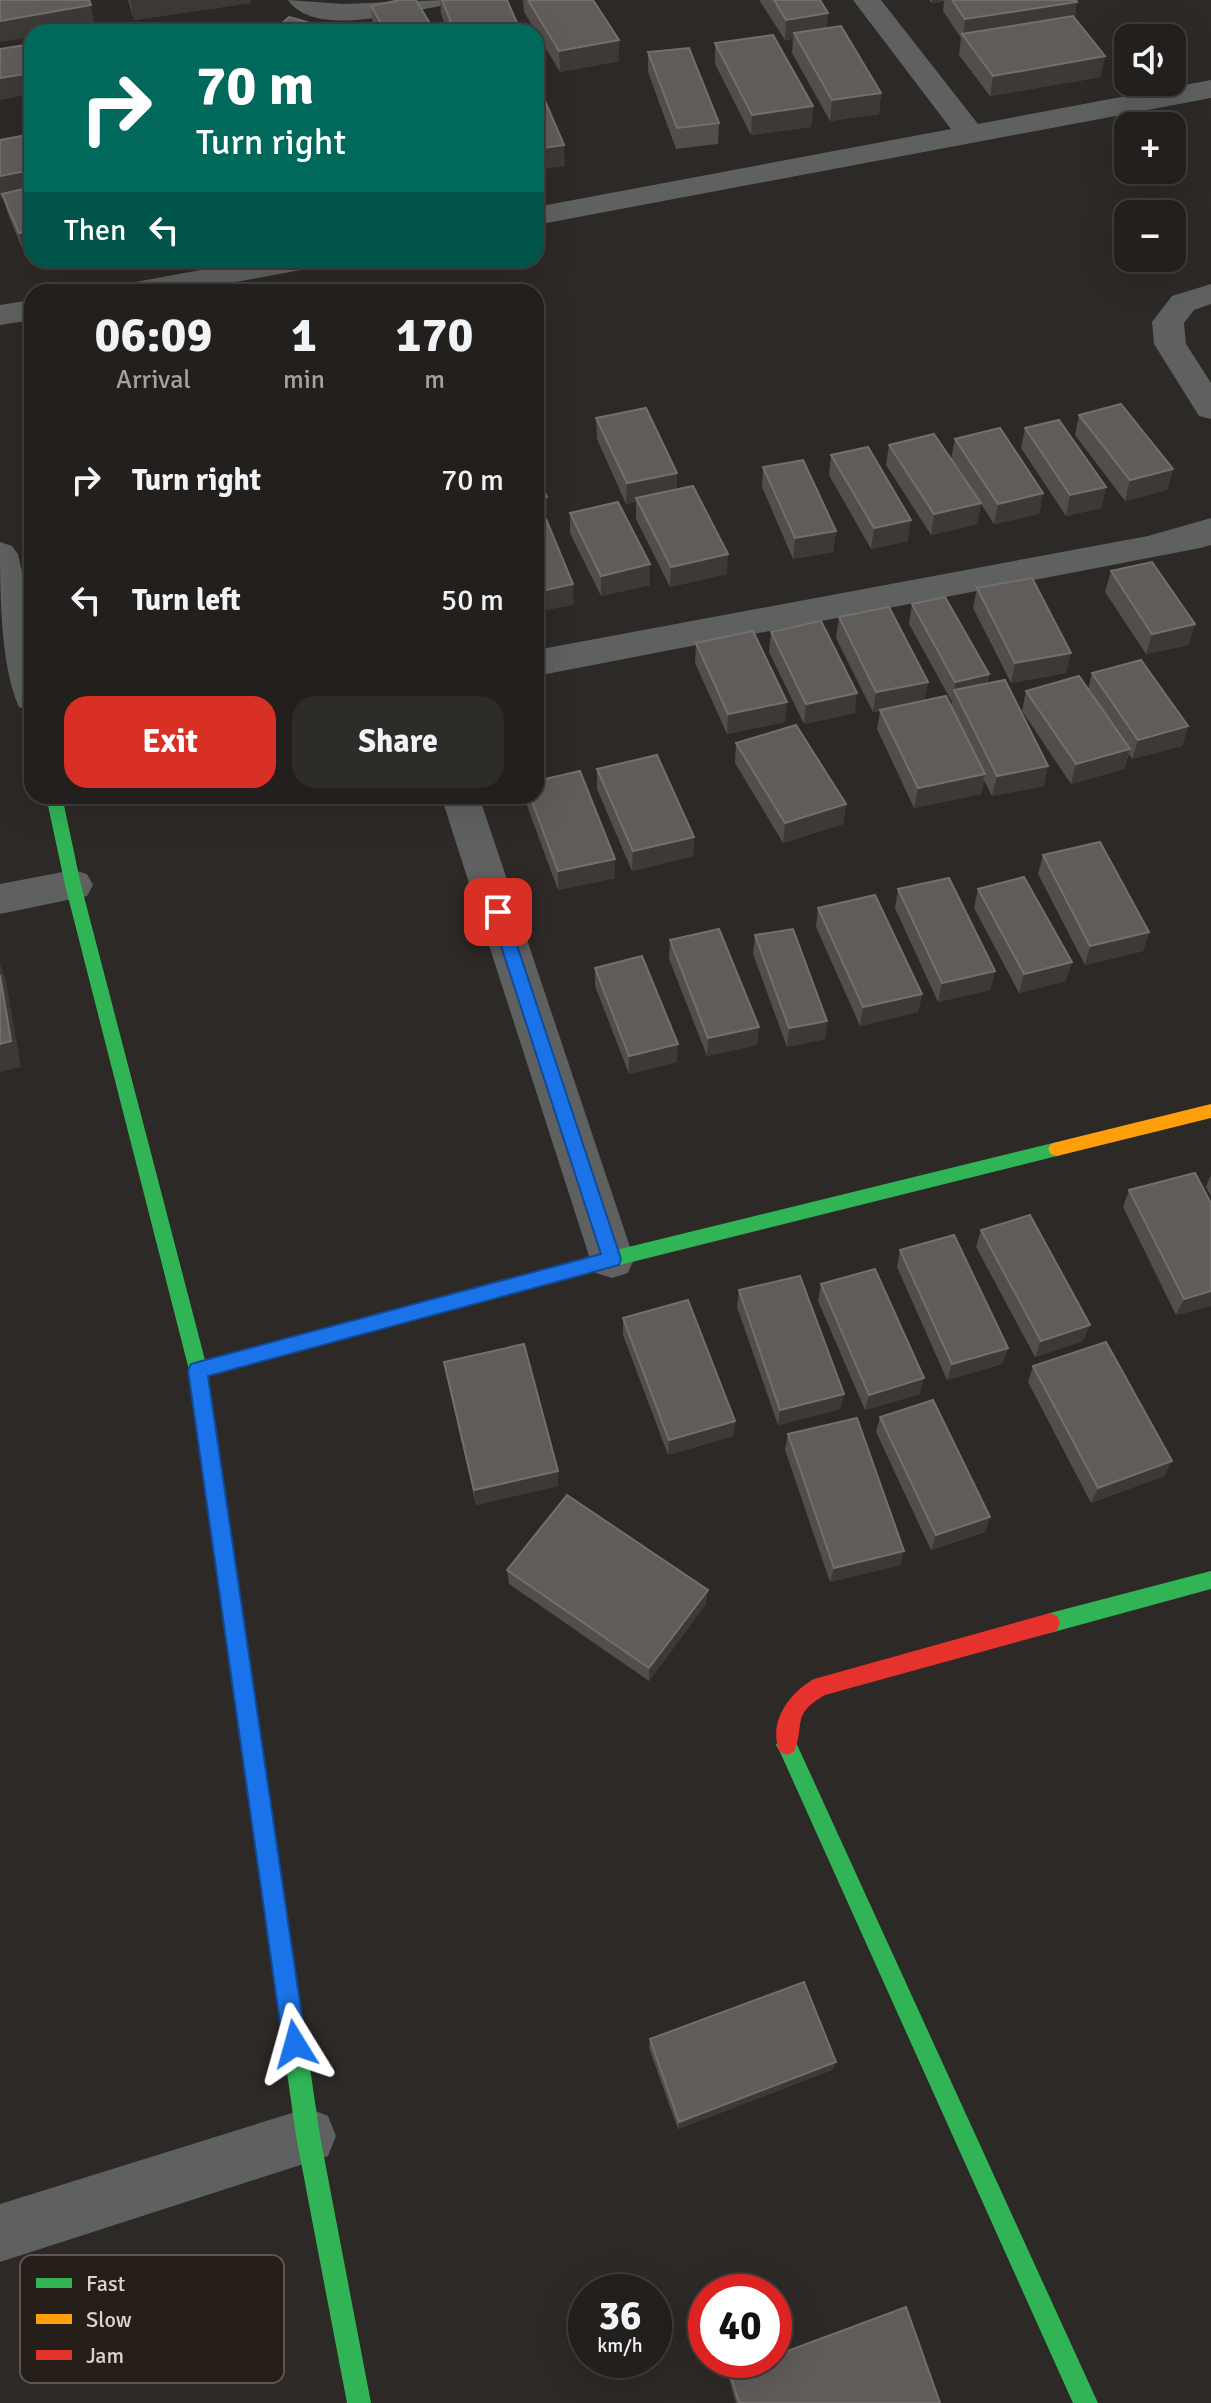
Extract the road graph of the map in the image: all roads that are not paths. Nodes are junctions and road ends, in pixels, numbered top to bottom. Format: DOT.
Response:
graph roads {
  1 [pos="302,0"];
  2 [pos="430,0"];
  3 [pos="867,0"];
  4 [pos="1211,89"];
  5 [pos="970,134"];
  6 [pos="544,214"];
  7 [pos="293,268"];
  8 [pos="275,279"];
  9 [pos="219,284"];
  10 [pos="1211,294"];
  11 [pos="24,311"];
  12 [pos="0,315"];
  13 [pos="1211,409"];
  14 [pos="1211,530"];
  15 [pos="0,554"];
  16 [pos="544,661"];
  17 [pos="24,662"];
  18 [pos="56,804"];
  19 [pos="463,804"];
  20 [pos="73,885"];
  21 [pos="0,899"];
  22 [pos="1211,1111"];
  23 [pos="612,1259"];
  24 [pos="198,1370"];
  25 [pos="1211,1580"];
  26 [pos="308,2136"];
  27 [pos="0,2233"];
  28 [pos="359,2403"];
  29 [pos="1086,2403"];
  1 -- 2 [label="street"];
  3 -- 5 [label="street"];
  4 -- 5 [label="street"];
  5 -- 6 [label="street"];
  7 -- 8 [label="street"];
  8 -- 9 [label="street"];
  10 -- 13 [label="street"];
  11 -- 12 [label="street"];
  14 -- 16 [label="street"];
  15 -- 17 [label="street"];
  18 -- 20 [label="street"];
  19 -- 23 [label="street"];
  20 -- 21 [label="street"];
  20 -- 24 [label="street"];
  22 -- 23 [label="street"];
  23 -- 24 [label="street"];
  24 -- 26 [label="street"];
  25 -- 29 [label="street"];
  26 -- 27 [label="street"];
  26 -- 28 [label="street"];
}
